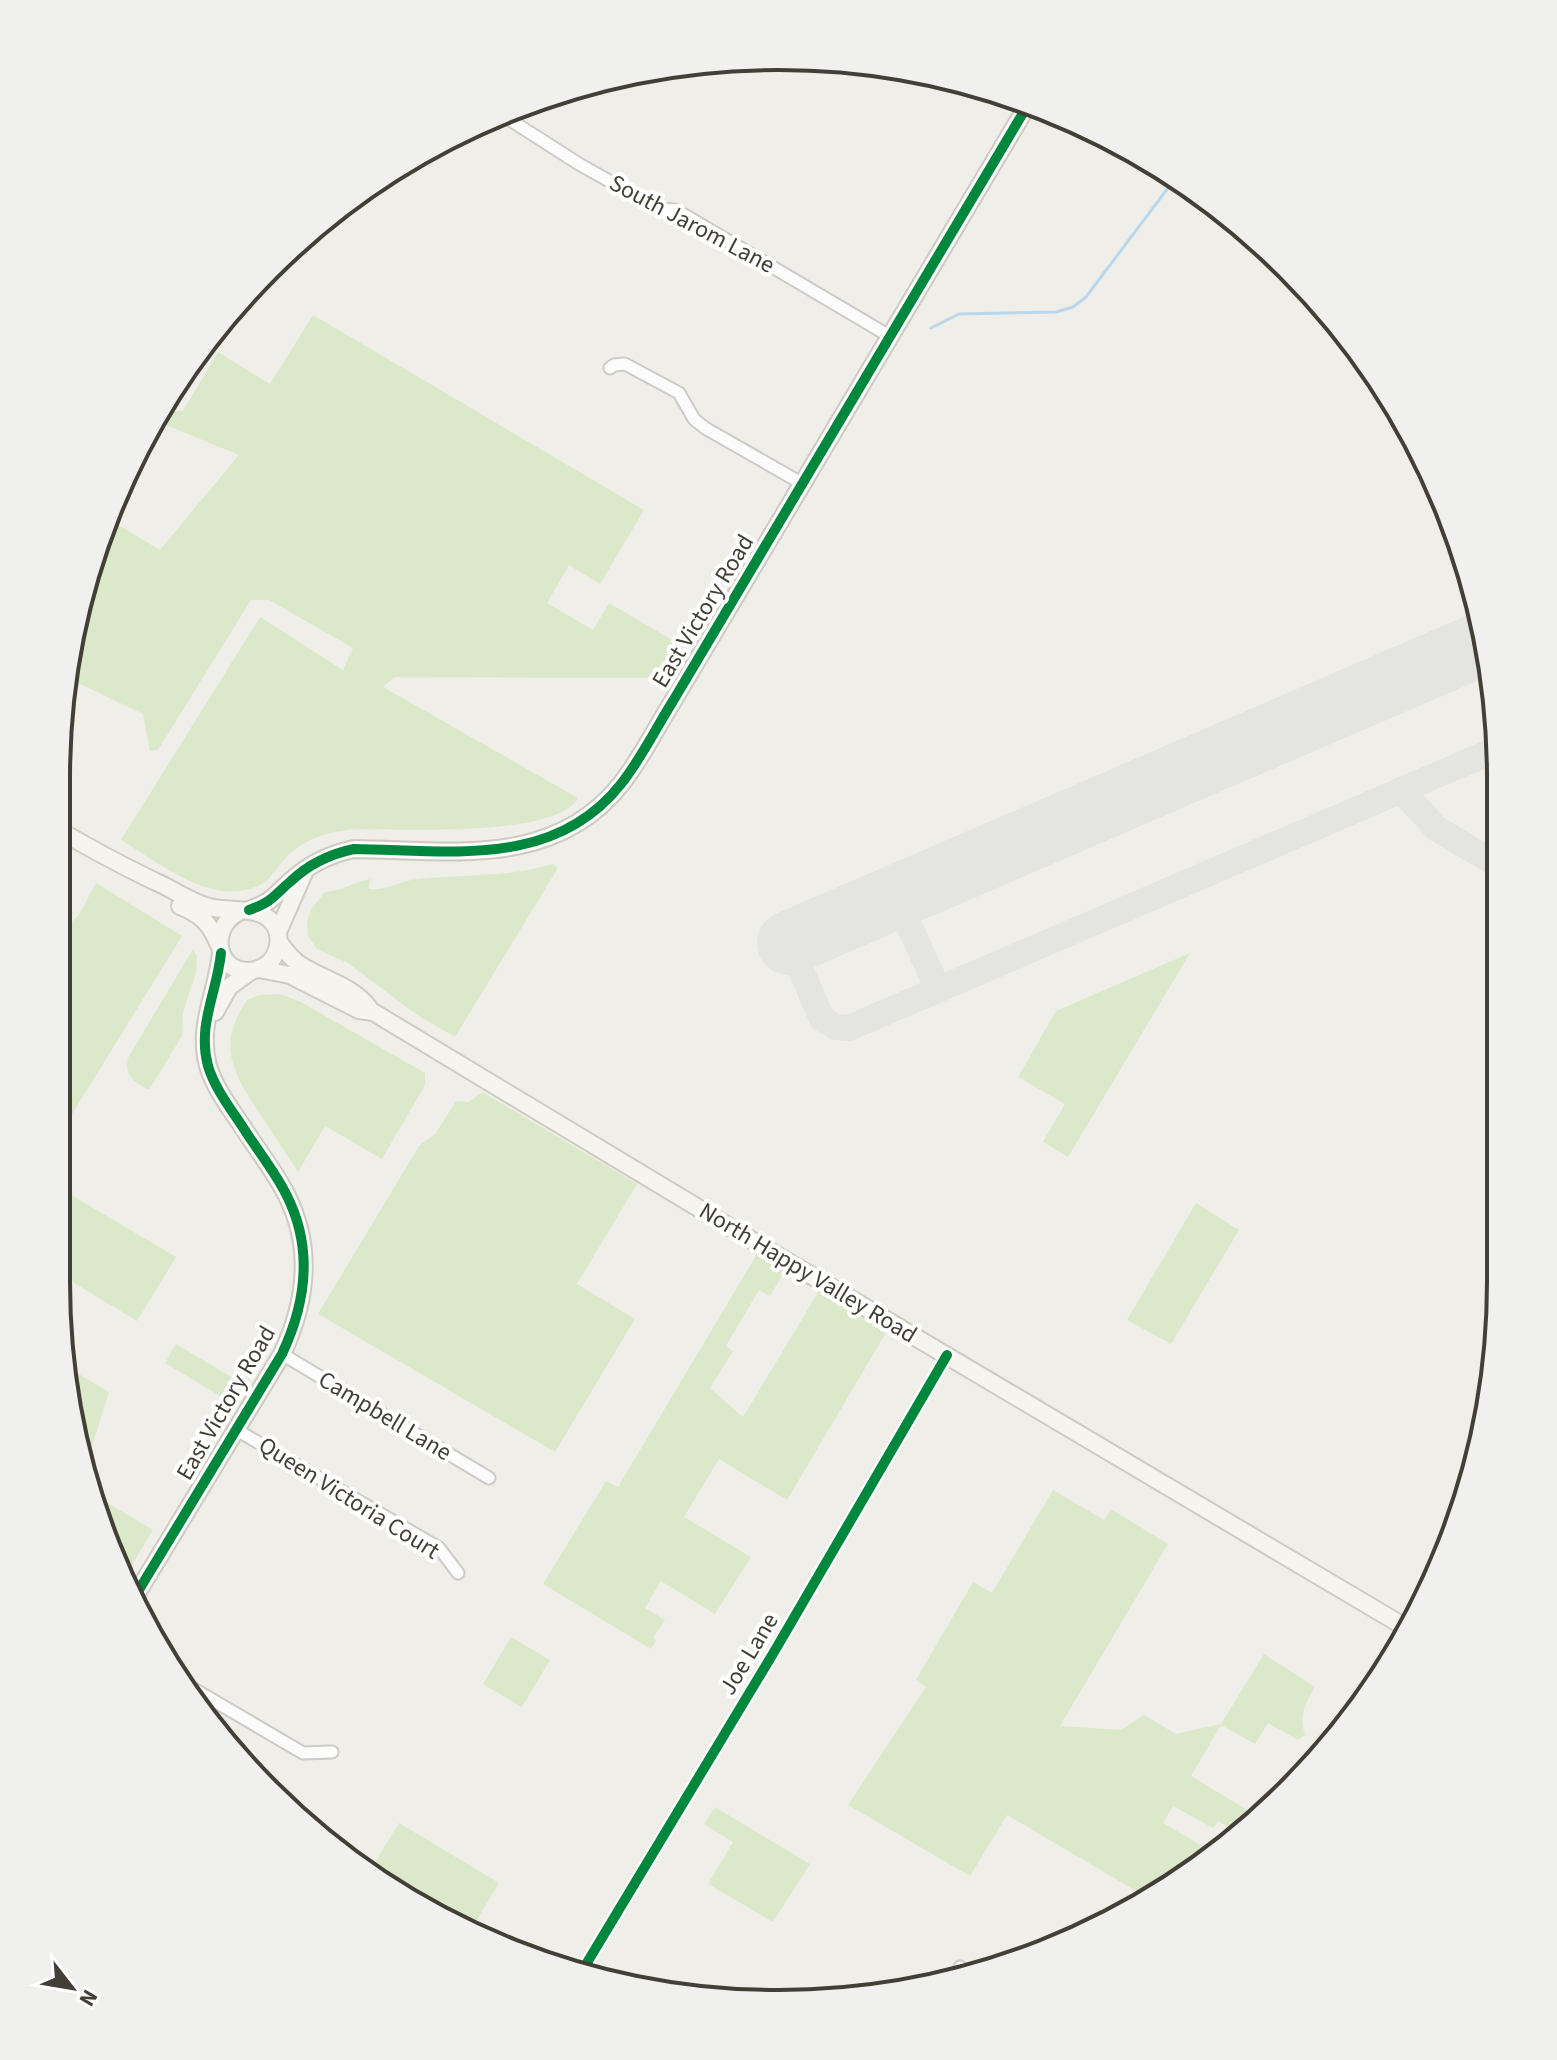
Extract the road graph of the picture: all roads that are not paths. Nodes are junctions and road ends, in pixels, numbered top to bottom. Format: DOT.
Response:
graph roads {
  1 [pos="1023,114"];
  2 [pos="513,122"];
  3 [pos="891,337"];
  4 [pos="610,368"];
  5 [pos="803,484"];
  6 [pos="70,836"];
  7 [pos="130,871"];
  8 [pos="305,871"];
  9 [pos="244,911"];
  10 [pos="278,937"];
  11 [pos="219,948"];
  12 [pos="255,970"];
  13 [pos="373,1012"];
  14 [pos="205,1035"];
  15 [pos="282,1354"];
  16 [pos="947,1355"];
  17 [pos="235,1429"];
  18 [pos="489,1478"];
  19 [pos="458,1573"];
  20 [pos="140,1588"];
  21 [pos="1399,1623"];
  22 [pos="203,1694"];
  23 [pos="332,1752"];
  24 [pos="587,1963"];
  1 -- 3 [label="street, East Victory Road"];
  2 -- 3 [label="street, South Jarom Lane"];
  3 -- 5 [label="street, East Victory Road"];
  4 -- 5 [label="street"];
  5 -- 8 [label="street, East Victory Road"];
  6 -- 7 [label="street"];
  7 -- 9 [label="street"];
  7 -- 11 [label="street"];
  8 -- 9 [label="street, East Victory Road"];
  8 -- 10 [label="street"];
  9 -- 10 [label="street"];
  9 -- 11 [label="street"];
  10 -- 12 [label="street"];
  10 -- 13 [label="street, North Happy Valley Road"];
  11 -- 12 [label="street"];
  11 -- 14 [label="street, East Victory Road"];
  12 -- 13 [label="street, North Happy Valley Road"];
  12 -- 14 [label="street"];
  13 -- 16 [label="street, North Happy Valley Road"];
  14 -- 15 [label="street, East Victory Road"];
  15 -- 17 [label="street, East Victory Road"];
  15 -- 18 [label="street, Campbell Lane"];
  16 -- 21 [label="street, North Happy Valley Road"];
  16 -- 24 [label="street, Joe Lane"];
  17 -- 19 [label="street, Queen Victoria Court"];
  17 -- 20 [label="street, East Victory Road"];
  22 -- 23 [label="street"];
}
